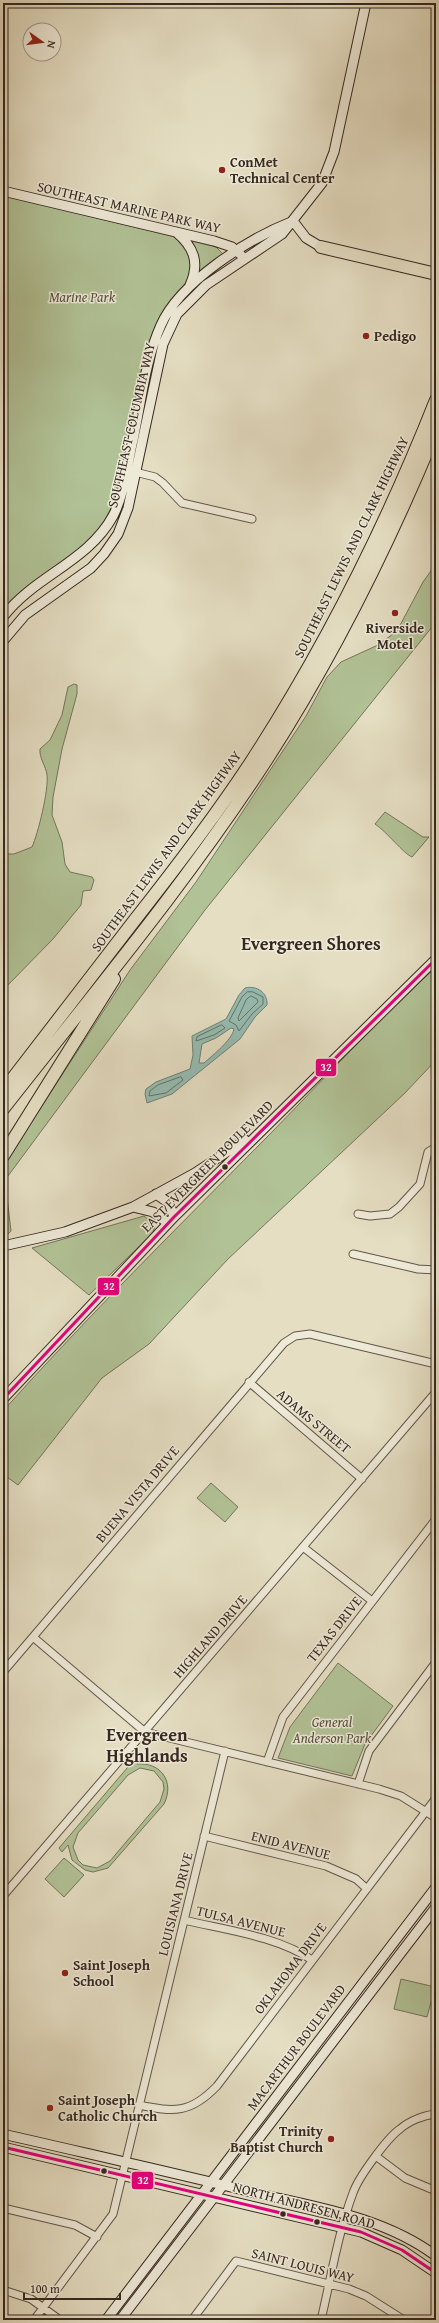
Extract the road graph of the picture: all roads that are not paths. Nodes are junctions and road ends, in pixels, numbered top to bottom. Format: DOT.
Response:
graph roads {
  1 [pos="366,3"];
  2 [pos="3,191"];
  3 [pos="292,222"];
  4 [pos="175,231"];
  5 [pos="321,247"];
  6 [pos="241,255"];
  7 [pos="432,273"];
  8 [pos="189,287"];
  9 [pos="144,386"];
  10 [pos="154,388"];
  11 [pos="436,400"];
  12 [pos="436,430"];
  13 [pos="126,470"];
  14 [pos="136,472"];
  15 [pos="252,519"];
  16 [pos="3,617"];
  17 [pos="3,641"];
  18 [pos="170,894"];
  19 [pos="436,958"];
  20 [pos="3,1090"];
  21 [pos="3,1109"];
  22 [pos="258,1133"];
  23 [pos="436,1147"];
  24 [pos="3,1156"];
  25 [pos="156,1194"];
  26 [pos="133,1207"];
  27 [pos="358,1214"];
  28 [pos="171,1220"];
  29 [pos="3,1246"];
  30 [pos="353,1254"];
  31 [pos="436,1270"];
  32 [pos="436,1364"];
  33 [pos="249,1382"];
  34 [pos="436,1392"];
  35 [pos="3,1399"];
  36 [pos="362,1479"];
  37 [pos="436,1519"];
  38 [pos="303,1547"];
  39 [pos="372,1601"];
  40 [pos="33,1637"];
  41 [pos="436,1662"];
  42 [pos="3,1672"];
  43 [pos="145,1732"];
  44 [pos="225,1751"];
  45 [pos="267,1762"];
  46 [pos="358,1784"];
  47 [pos="436,1798"];
  48 [pos="426,1810"];
  49 [pos="436,1818"];
  50 [pos="204,1836"];
  51 [pos="436,1887"];
  52 [pos="367,1889"];
  53 [pos="3,1896"];
  54 [pos="436,1907"];
  55 [pos="184,1920"];
  56 [pos="312,1960"];
  57 [pos="139,2105"];
  58 [pos="436,2114"];
  59 [pos="3,2134"];
  60 [pos="3,2147"];
  61 [pos="377,2157"];
  62 [pos="125,2163"];
  63 [pos="123,2174"];
  64 [pos="212,2182"];
  65 [pos="224,2185"];
  66 [pos="436,2191"];
  67 [pos="204,2194"];
  68 [pos="216,2196"];
  69 [pos="3,2208"];
  70 [pos="347,2215"];
  71 [pos="343,2228"];
  72 [pos="97,2237"];
  73 [pos="436,2256"];
  74 [pos="436,2273"];
  75 [pos="330,2283"];
  76 [pos="3,2290"];
  77 [pos="44,2307"];
  78 [pos="34,2320"];
  79 [pos="60,2320"];
  80 [pos="106,2320"];
  81 [pos="120,2320"];
  82 [pos="192,2320"];
  83 [pos="321,2320"];
  84 [pos="404,2320"];
  1 -- 3 [label="street, SOUTHEAST COLUMBIA WAY"];
  2 -- 4 [label="street, SOUTHEAST MARINE PARK WAY"];
  3 -- 5 [label="street"];
  3 -- 6 [label="street, SOUTHEAST COLUMBIA WAY"];
  4 -- 6 [label="street, SOUTHEAST MARINE PARK WAY"];
  4 -- 8 [label="street"];
  5 -- 7 [label="highway"];
  6 -- 8 [label="street, SOUTHEAST COLUMBIA WAY"];
  6 -- 10 [label="street, SOUTHEAST COLUMBIA WAY"];
  8 -- 9 [label="street, SOUTHEAST COLUMBIA WAY"];
  9 -- 10 [label="street"];
  9 -- 13 [label="street, SOUTHEAST COLUMBIA WAY"];
  10 -- 14 [label="street, SOUTHEAST COLUMBIA WAY"];
  11 -- 20 [label="highway, SOUTHEAST LEWIS AND CLARK HIGHWAY"];
  12 -- 18 [label="highway, SOUTHEAST LEWIS AND CLARK HIGHWAY"];
  13 -- 14 [label="street"];
  13 -- 16 [label="street, SOUTHEAST COLUMBIA WAY"];
  14 -- 15 [label="street"];
  14 -- 17 [label="street, SOUTHEAST COLUMBIA WAY"];
  18 -- 21 [label="highway, SOUTHEAST LEWIS AND CLARK HIGHWAY"];
  18 -- 24 [label="highway"];
  19 -- 22 [label="street, EAST EVERGREEN BOULEVARD"];
  22 -- 25 [label="street"];
  22 -- 28 [label="street, EAST EVERGREEN BOULEVARD"];
  23 -- 27 [label="street"];
  25 -- 26 [label="street"];
  25 -- 28 [label="street"];
  26 -- 28 [label="street"];
  26 -- 29 [label="street"];
  28 -- 35 [label="street, EAST EVERGREEN BOULEVARD"];
  30 -- 31 [label="street"];
  32 -- 33 [label="street, BUENA VISTA DRIVE"];
  33 -- 36 [label="street, ADAMS STREET"];
  33 -- 40 [label="street, BUENA VISTA DRIVE"];
  34 -- 36 [label="street, HIGHLAND DRIVE"];
  36 -- 38 [label="street, HIGHLAND DRIVE"];
  37 -- 39 [label="street, TEXAS DRIVE"];
  38 -- 39 [label="street"];
  38 -- 43 [label="street, HIGHLAND DRIVE"];
  39 -- 45 [label="street, TEXAS DRIVE"];
  40 -- 42 [label="street, BUENA VISTA DRIVE"];
  40 -- 43 [label="street"];
  41 -- 46 [label="street"];
  43 -- 44 [label="street"];
  43 -- 53 [label="street, HIGHLAND DRIVE"];
  44 -- 45 [label="street"];
  44 -- 50 [label="street, LOUISIANA DRIVE"];
  45 -- 46 [label="street"];
  46 -- 48 [label="street"];
  47 -- 48 [label="street, OKLAHOMA DRIVE"];
  48 -- 49 [label="street"];
  48 -- 52 [label="street, OKLAHOMA DRIVE"];
  50 -- 52 [label="street, ENID AVENUE"];
  50 -- 55 [label="street, LOUISIANA DRIVE"];
  51 -- 64 [label="street, MACARTHUR BOULEVARD"];
  52 -- 56 [label="street, OKLAHOMA DRIVE"];
  54 -- 65 [label="street, MACARTHUR BOULEVARD"];
  55 -- 56 [label="street, TULSA AVENUE"];
  55 -- 57 [label="street, LOUISIANA DRIVE"];
  56 -- 57 [label="street, OKLAHOMA DRIVE"];
  57 -- 62 [label="street, LOUISIANA DRIVE"];
  58 -- 61 [label="street"];
  59 -- 62 [label="street, NORTH ANDRESEN ROAD"];
  60 -- 63 [label="street, NORTH ANDRESEN ROAD"];
  61 -- 66 [label="street"];
  61 -- 70 [label="street"];
  62 -- 63 [label="street, LOUISIANA DRIVE"];
  62 -- 64 [label="street, NORTH ANDRESEN ROAD"];
  63 -- 67 [label="street, NORTH ANDRESEN ROAD"];
  63 -- 72 [label="street, LOUISIANA DRIVE"];
  64 -- 65 [label="street, NORTH ANDRESEN ROAD"];
  64 -- 67 [label="street, MACARTHUR BOULEVARD"];
  65 -- 68 [label="street, MACARTHUR BOULEVARD"];
  65 -- 70 [label="street, NORTH ANDRESEN ROAD"];
  67 -- 68 [label="street, NORTH ANDRESEN ROAD"];
  67 -- 80 [label="street, MACARTHUR BOULEVARD"];
  68 -- 71 [label="street, NORTH ANDRESEN ROAD"];
  68 -- 81 [label="street, MACARTHUR BOULEVARD"];
  69 -- 72 [label="street"];
  70 -- 71 [label="street"];
  70 -- 73 [label="street, NORTH ANDRESEN ROAD"];
  71 -- 74 [label="street, NORTH ANDRESEN ROAD"];
  71 -- 75 [label="street"];
  72 -- 77 [label="street, LOUISIANA DRIVE"];
  75 -- 82 [label="street, SAINT LOUIS WAY"];
  75 -- 83 [label="street"];
  75 -- 84 [label="street, SAINT LOUIS WAY"];
  76 -- 77 [label="street"];
  77 -- 78 [label="street, LOUISIANA DRIVE"];
  77 -- 79 [label="street"];
}
